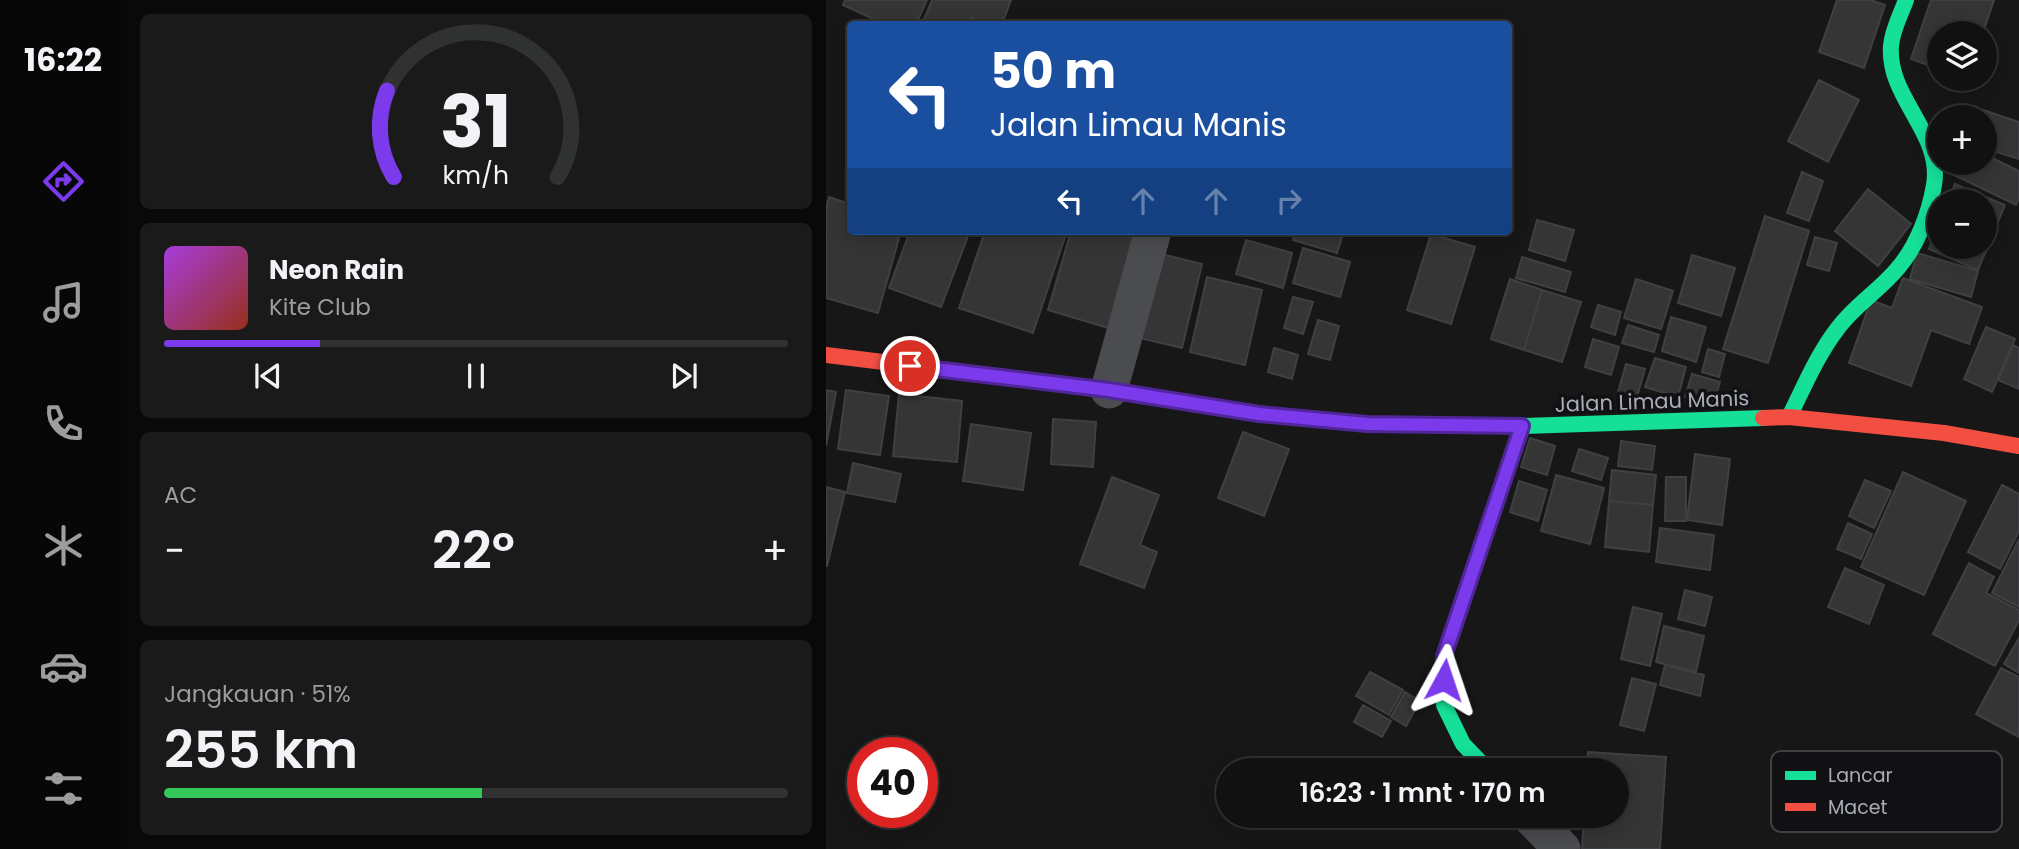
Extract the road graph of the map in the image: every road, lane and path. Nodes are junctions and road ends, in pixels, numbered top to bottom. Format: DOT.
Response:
graph roads {
  1 [pos="1906,0"];
  2 [pos="1152,235"];
  3 [pos="826,355"];
  4 [pos="1109,390"];
  5 [pos="1789,417"];
  6 [pos="1522,426"];
  7 [pos="2019,446"];
  8 [pos="1476,758"];
  9 [pos="1542,828"];
  10 [pos="1562,849"];
  1 -- 5 [label="street"];
  2 -- 4 [label="street"];
  3 -- 4 [label="street, Jalan Limau Manis"];
  4 -- 6 [label="street, Jalan Limau Manis"];
  5 -- 6 [label="street, Jalan Limau Manis"];
  5 -- 7 [label="street, Jalan Limau Manis"];
  6 -- 8 [label="street"];
  9 -- 10 [label="street"];
}
